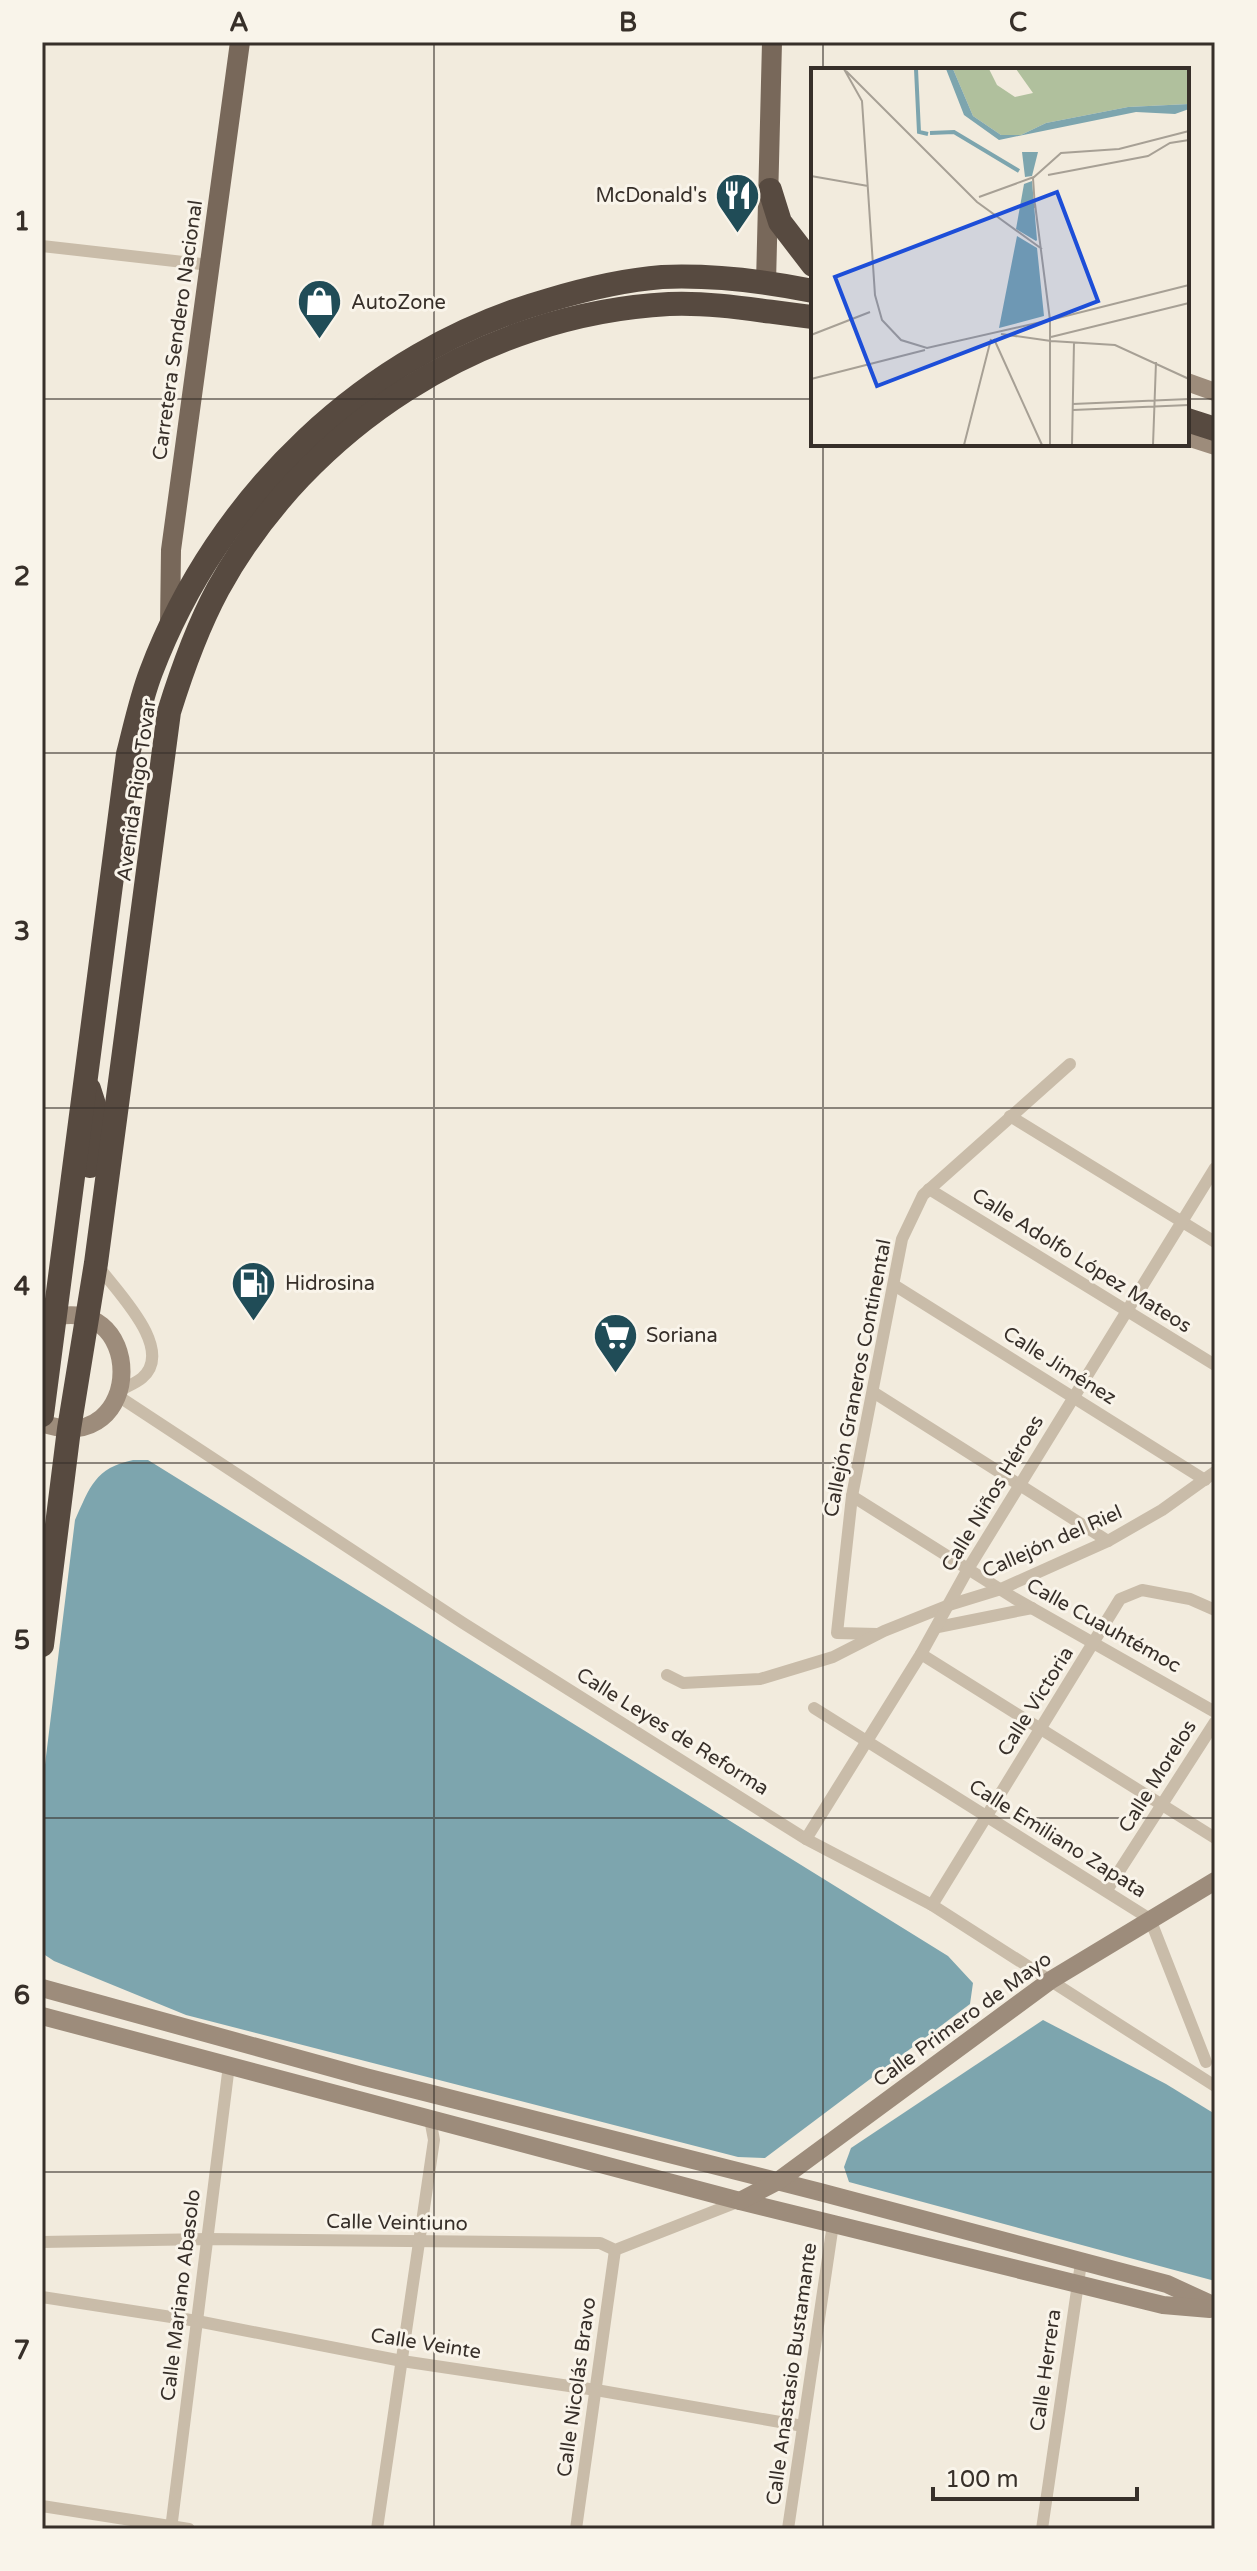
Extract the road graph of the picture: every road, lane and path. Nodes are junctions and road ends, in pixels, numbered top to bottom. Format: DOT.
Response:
graph roads {
  1 [pos="240,42"];
  2 [pos="772,42"];
  3 [pos="770,190"];
  4 [pos="42,246"];
  5 [pos="811,262"];
  6 [pos="210,265"];
  7 [pos="766,283"];
  8 [pos="811,291"];
  9 [pos="709,304"];
  10 [pos="810,317"];
  11 [pos="1189,383"];
  12 [pos="1215,392"];
  13 [pos="1189,405"];
  14 [pos="1215,413"];
  15 [pos="1189,421"];
  16 [pos="1215,429"];
  17 [pos="1189,438"];
  18 [pos="1215,446"];
  19 [pos="170,626"];
  20 [pos="105,950"];
  21 [pos="136,955"];
  22 [pos="1070,1064"];
  23 [pos="85,1079"];
  24 [pos="1010,1116"];
  25 [pos="1215,1168"];
  26 [pos="929,1189"];
  27 [pos="1182,1221"];
  28 [pos="1215,1242"];
  29 [pos="96,1256"];
  30 [pos="894,1285"];
  31 [pos="1127,1310"];
  32 [pos="50,1318"];
  33 [pos="88,1319"];
  34 [pos="1215,1365"];
  35 [pos="873,1392"];
  36 [pos="120,1393"];
  37 [pos="1074,1397"];
  38 [pos="42,1415"];
  39 [pos="42,1423"];
  40 [pos="69,1429"];
  41 [pos="1210,1476"];
  42 [pos="1020,1485"];
  43 [pos="852,1496"];
  44 [pos="1108,1541"];
  45 [pos="968,1569"];
  46 [pos="1001,1589"];
  47 [pos="949,1605"];
  48 [pos="1032,1608"];
  49 [pos="1215,1610"];
  50 [pos="938,1627"];
  51 [pos="877,1634"];
  52 [pos="1095,1642"];
  53 [pos="42,1645"];
  54 [pos="921,1654"];
  55 [pos="667,1675"];
  56 [pos="814,1708"];
  57 [pos="1215,1712"];
  58 [pos="1215,1722"];
  59 [pos="1040,1730"];
  60 [pos="867,1742"];
  61 [pos="1163,1805"];
  62 [pos="987,1817"];
  63 [pos="1215,1838"];
  64 [pos="806,1839"];
  65 [pos="1215,1881"];
  66 [pos="1107,1890"];
  67 [pos="932,1905"];
  68 [pos="1150,1919"];
  69 [pos="1051,1980"];
  70 [pos="42,1988"];
  71 [pos="42,2016"];
  72 [pos="1210,2060"];
  73 [pos="229,2065"];
  74 [pos="1189,2069"];
  75 [pos="1215,2086"];
  76 [pos="430,2119"];
  77 [pos="808,2158"];
  78 [pos="778,2181"];
  79 [pos="820,2192"];
  80 [pos="740,2201"];
  81 [pos="833,2224"];
  82 [pos="207,2239"];
  83 [pos="42,2242"];
  84 [pos="418,2243"];
  85 [pos="615,2250"];
  86 [pos="1081,2263"];
  87 [pos="1078,2285"];
  88 [pos="42,2297"];
  89 [pos="1215,2308"];
  90 [pos="197,2321"];
  91 [pos="402,2361"];
  92 [pos="596,2390"];
  93 [pos="803,2426"];
  94 [pos="42,2506"];
  95 [pos="171,2528"];
  96 [pos="189,2529"];
  97 [pos="377,2529"];
  98 [pos="576,2529"];
  99 [pos="788,2529"];
  100 [pos="1042,2529"];
  1 -- 6 [label="main road, Carretera Sendero Nacional"];
  2 -- 3 [label="main road"];
  3 -- 5 [label="highway"];
  3 -- 7 [label="main road"];
  4 -- 6 [label="street"];
  6 -- 19 [label="main road, Carretera Sendero Nacional"];
  7 -- 8 [label="highway, Avenida Rigo Tovar"];
  7 -- 9 [label="highway"];
  7 -- 19 [label="highway, Avenida Rigo Tovar"];
  9 -- 10 [label="highway, Avenida Rigo Tovar"];
  9 -- 21 [label="highway, Avenida Rigo Tovar"];
  11 -- 12 [label="main road"];
  13 -- 14 [label="highway"];
  15 -- 16 [label="highway"];
  17 -- 18 [label="main road"];
  19 -- 20 [label="highway, Avenida Rigo Tovar"];
  20 -- 21 [label="highway"];
  20 -- 23 [label="highway, Avenida Rigo Tovar"];
  21 -- 29 [label="highway, Avenida Rigo Tovar"];
  22 -- 24 [label="street, Callejón Graneros Continental"];
  23 -- 29 [label="highway"];
  23 -- 32 [label="highway, Avenida Rigo Tovar"];
  24 -- 26 [label="street, Callejón Graneros Continental"];
  24 -- 27 [label="street"];
  25 -- 27 [label="street, Calle Niños Héroes"];
  26 -- 30 [label="street, Callejón Graneros Continental"];
  26 -- 31 [label="street, Calle Adolfo López Mateos"];
  27 -- 28 [label="street"];
  27 -- 31 [label="street, Calle Niños Héroes"];
  29 -- 33 [label="highway, Avenida Rigo Tovar"];
  29 -- 36 [label="street"];
  30 -- 35 [label="street, Callejón Graneros Continental"];
  30 -- 37 [label="street, Calle Jiménez"];
  31 -- 34 [label="street, Calle Adolfo López Mateos"];
  31 -- 37 [label="street, Calle Niños Héroes"];
  32 -- 33 [label="main road"];
  32 -- 38 [label="highway, Avenida Rigo Tovar"];
  33 -- 36 [label="main road"];
  33 -- 40 [label="highway, Avenida Rigo Tovar"];
  35 -- 42 [label="street"];
  35 -- 43 [label="street, Callejón Graneros Continental"];
  36 -- 40 [label="main road"];
  36 -- 64 [label="street, Calle Leyes de Reforma"];
  37 -- 41 [label="street, Calle Jiménez"];
  37 -- 42 [label="street, Calle Niños Héroes"];
  39 -- 40 [label="main road"];
  40 -- 53 [label="highway, Avenida Rigo Tovar"];
  41 -- 44 [label="street, Callejón del Riel"];
  42 -- 44 [label="street"];
  42 -- 45 [label="street, Calle Niños Héroes"];
  43 -- 45 [label="street, Calle Cuauhtémoc"];
  43 -- 51 [label="street, Callejón Graneros Continental"];
  44 -- 46 [label="street, Callejón del Riel"];
  45 -- 46 [label="street, Calle Cuauhtémoc"];
  45 -- 47 [label="street, Calle Niños Héroes"];
  46 -- 47 [label="street, Callejón del Riel"];
  46 -- 48 [label="street, Calle Cuauhtémoc"];
  47 -- 50 [label="street, Calle Niños Héroes"];
  47 -- 51 [label="street, Callejón del Riel"];
  48 -- 50 [label="street"];
  48 -- 52 [label="street, Calle Cuauhtémoc"];
  49 -- 52 [label="street, Calle Victoria"];
  50 -- 54 [label="street, Calle Niños Héroes"];
  51 -- 55 [label="street, Callejón del Riel"];
  52 -- 57 [label="street, Calle Cuauhtémoc"];
  52 -- 59 [label="street, Calle Victoria"];
  54 -- 59 [label="street"];
  54 -- 60 [label="street, Calle Niños Héroes"];
  56 -- 60 [label="street, Calle Emiliano Zapata"];
  58 -- 61 [label="street, Calle Morelos"];
  59 -- 61 [label="street"];
  59 -- 62 [label="street, Calle Victoria"];
  60 -- 62 [label="street, Calle Emiliano Zapata"];
  60 -- 64 [label="street, Calle Niños Héroes"];
  61 -- 63 [label="street"];
  61 -- 66 [label="street, Calle Morelos"];
  62 -- 66 [label="street, Calle Emiliano Zapata"];
  62 -- 67 [label="street, Calle Victoria"];
  64 -- 67 [label="street, Calle Leyes de Reforma"];
  65 -- 68 [label="main road, Calle Primero de Mayo"];
  66 -- 68 [label="street, Calle Emiliano Zapata"];
  67 -- 69 [label="street, Calle Leyes de Reforma"];
  68 -- 69 [label="main road, Calle Primero de Mayo"];
  68 -- 72 [label="street, Calle Emiliano Zapata"];
  69 -- 74 [label="street, Calle Leyes de Reforma"];
  69 -- 77 [label="main road, Calle Primero de Mayo"];
  70 -- 78 [label="main road"];
  71 -- 73 [label="main road"];
  72 -- 74 [label="street"];
  73 -- 76 [label="main road"];
  73 -- 82 [label="street, Calle Mariano Abasolo"];
  74 -- 75 [label="street, Calle Leyes de Reforma"];
  76 -- 80 [label="main road"];
  76 -- 84 [label="street"];
  77 -- 78 [label="main road, Calle Primero de Mayo"];
  77 -- 79 [label="main road"];
  78 -- 79 [label="main road"];
  78 -- 80 [label="main road, Calle Primero de Mayo"];
  79 -- 86 [label="main road"];
  80 -- 81 [label="main road"];
  80 -- 85 [label="street"];
  81 -- 87 [label="main road"];
  81 -- 93 [label="street, Calle Anastasio Bustamante"];
  82 -- 83 [label="street, Calle Veintiuno"];
  82 -- 84 [label="street, Calle Veintiuno"];
  82 -- 90 [label="street, Calle Mariano Abasolo"];
  84 -- 85 [label="street, Calle Veintiuno"];
  84 -- 91 [label="street"];
  85 -- 92 [label="street, Calle Nicolás Bravo"];
  86 -- 87 [label="street, Calle Herrera"];
  86 -- 89 [label="main road"];
  87 -- 89 [label="main road"];
  87 -- 100 [label="street, Calle Herrera"];
  88 -- 90 [label="street, Calle Veinte"];
  90 -- 91 [label="street, Calle Veinte"];
  90 -- 95 [label="street, Calle Mariano Abasolo"];
  91 -- 92 [label="street, Calle Veinte"];
  91 -- 97 [label="street"];
  92 -- 93 [label="street, Calle Veinte"];
  92 -- 98 [label="street, Calle Nicolás Bravo"];
  93 -- 99 [label="street, Calle Anastasio Bustamante"];
  94 -- 95 [label="street"];
  95 -- 96 [label="street"];
}
